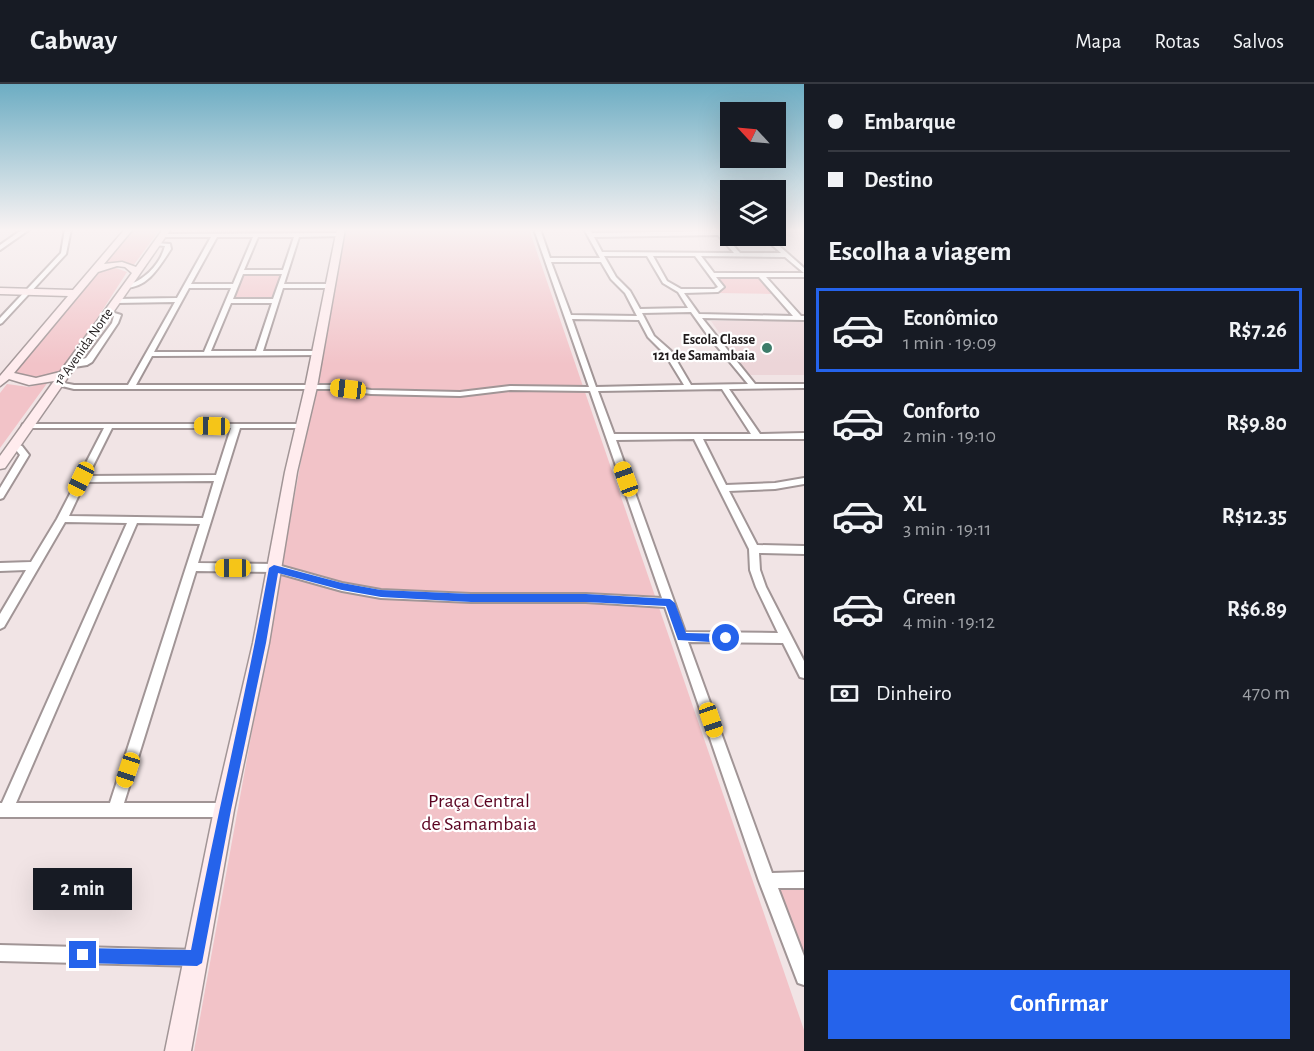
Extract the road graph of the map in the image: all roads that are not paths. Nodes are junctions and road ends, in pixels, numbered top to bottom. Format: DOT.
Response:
graph roads {
  1 [pos="45,274"];
  2 [pos="91,274"];
  3 [pos="135,274"];
  4 [pos="149,274"];
  5 [pos="194,274"];
  6 [pos="240,274"];
  7 [pos="285,274"];
  8 [pos="333,274"];
  9 [pos="552,274"];
  10 [pos="611,274"];
  11 [pos="661,274"];
  12 [pos="780,274"];
  13 [pos="713,275"];
  14 [pos="761,275"];
  15 [pos="188,286"];
  16 [pos="235,286"];
  17 [pos="282,286"];
  18 [pos="331,286"];
  19 [pos="126,287"];
  20 [pos="0,291"];
  21 [pos="680,291"];
  22 [pos="29,292"];
  23 [pos="75,293"];
  24 [pos="180,300"];
  25 [pos="116,301"];
  26 [pos="228,301"];
  27 [pos="276,301"];
  28 [pos="695,313"];
  29 [pos="640,314"];
  30 [pos="567,317"];
  31 [pos="801,318"];
  32 [pos="0,322"];
  33 [pos="207,353"];
  34 [pos="259,353"];
  35 [pos="318,353"];
  36 [pos="150,354"];
  37 [pos="68,370"];
  38 [pos="8,374"];
  39 [pos="0,383"];
  40 [pos="752,385"];
  41 [pos="804,386"];
  42 [pos="131,387"];
  43 [pos="311,387"];
  44 [pos="724,387"];
  45 [pos="54,388"];
  46 [pos="689,388"];
  47 [pos="593,389"];
  48 [pos="26,426"];
  49 [pos="110,426"];
  50 [pos="302,426"];
  51 [pos="236,427"];
  52 [pos="697,436"];
  53 [pos="757,436"];
  54 [pos="804,436"];
  55 [pos="612,437"];
  56 [pos="13,446"];
  57 [pos="0,465"];
  58 [pos="220,478"];
  59 [pos="81,479"];
  60 [pos="804,481"];
  61 [pos="724,488"];
  62 [pos="0,496"];
  63 [pos="62,519"];
  64 [pos="134,519"];
  65 [pos="206,520"];
  66 [pos="754,549"];
  67 [pos="804,550"];
  68 [pos="32,566"];
  69 [pos="0,567"];
  70 [pos="192,567"];
  71 [pos="274,568"];
  72 [pos="670,603"];
  73 [pos="0,624"];
  74 [pos="682,637"];
  75 [pos="785,638"];
  76 [pos="804,673"];
  77 [pos="3,810"];
  78 [pos="115,810"];
  79 [pos="224,810"];
  80 [pos="804,880"];
  81 [pos="767,881"];
  82 [pos="0,953"];
  83 [pos="197,958"];
  84 [pos="804,977"];
  85 [pos="178,1051"];
  1 -- 22 [label="street"];
  2 -- 23 [label="main road"];
  3 -- 19 [label="main road, 1ᵃ Avenida Norte"];
  4 -- 19 [label="street"];
  5 -- 15 [label="street"];
  6 -- 16 [label="street"];
  7 -- 17 [label="street"];
  8 -- 18 [label="main road"];
  9 -- 30 [label="street"];
  10 -- 29 [label="street"];
  11 -- 21 [label="street"];
  12 -- 14 [label="street"];
  13 -- 14 [label="street"];
  13 -- 21 [label="street"];
  14 -- 31 [label="street"];
  15 -- 16 [label="street"];
  15 -- 24 [label="street"];
  16 -- 26 [label="street"];
  17 -- 18 [label="street"];
  17 -- 27 [label="street"];
  18 -- 35 [label="main road"];
  19 -- 25 [label="main road, 1ᵃ Avenida Norte"];
  20 -- 22 [label="main road"];
  21 -- 28 [label="street"];
  22 -- 23 [label="main road"];
  22 -- 32 [label="street"];
  23 -- 38 [label="main road"];
  24 -- 25 [label="street"];
  24 -- 36 [label="street"];
  25 -- 37 [label="main road, 1ᵃ Avenida Norte"];
  26 -- 27 [label="street"];
  26 -- 33 [label="street"];
  27 -- 34 [label="street"];
  28 -- 29 [label="street"];
  28 -- 31 [label="street"];
  28 -- 40 [label="street"];
  29 -- 30 [label="street"];
  29 -- 46 [label="street"];
  30 -- 47 [label="street"];
  33 -- 34 [label="street"];
  33 -- 36 [label="street"];
  34 -- 35 [label="street"];
  35 -- 43 [label="main road"];
  36 -- 42 [label="street"];
  37 -- 38 [label="main road"];
  37 -- 45 [label="main road, 1ᵃ Avenida Norte"];
  38 -- 39 [label="main road"];
  40 -- 41 [label="street"];
  40 -- 44 [label="street"];
  42 -- 43 [label="street"];
  42 -- 45 [label="street"];
  43 -- 47 [label="street"];
  43 -- 50 [label="main road"];
  44 -- 46 [label="street"];
  44 -- 53 [label="street"];
  45 -- 48 [label="main road, 1ᵃ Avenida Norte"];
  46 -- 47 [label="street"];
  47 -- 55 [label="street"];
  48 -- 49 [label="street"];
  48 -- 56 [label="main road, 1ᵃ Avenida Norte"];
  49 -- 51 [label="street"];
  49 -- 59 [label="street"];
  50 -- 51 [label="street"];
  50 -- 71 [label="main road"];
  51 -- 58 [label="street"];
  52 -- 53 [label="street"];
  52 -- 55 [label="street"];
  52 -- 61 [label="street"];
  53 -- 54 [label="street"];
  55 -- 72 [label="street"];
  56 -- 57 [label="main road, 1ᵃ Avenida Norte"];
  56 -- 62 [label="street"];
  58 -- 59 [label="street"];
  58 -- 65 [label="street"];
  59 -- 63 [label="street"];
  60 -- 61 [label="street"];
  61 -- 66 [label="street"];
  63 -- 64 [label="street"];
  63 -- 68 [label="street"];
  64 -- 65 [label="street"];
  64 -- 77 [label="street"];
  65 -- 70 [label="street"];
  66 -- 67 [label="street"];
  66 -- 75 [label="street"];
  68 -- 69 [label="street"];
  68 -- 73 [label="street"];
  70 -- 71 [label="street"];
  70 -- 78 [label="street"];
  71 -- 72 [label="street"];
  71 -- 79 [label="main road"];
  72 -- 74 [label="street"];
  74 -- 75 [label="street"];
  74 -- 81 [label="street"];
  75 -- 76 [label="street"];
  77 -- 78 [label="street"];
  78 -- 79 [label="street"];
  79 -- 83 [label="main road"];
  80 -- 81 [label="street"];
  81 -- 84 [label="street"];
  82 -- 83 [label="street"];
  83 -- 85 [label="main road"];
}
